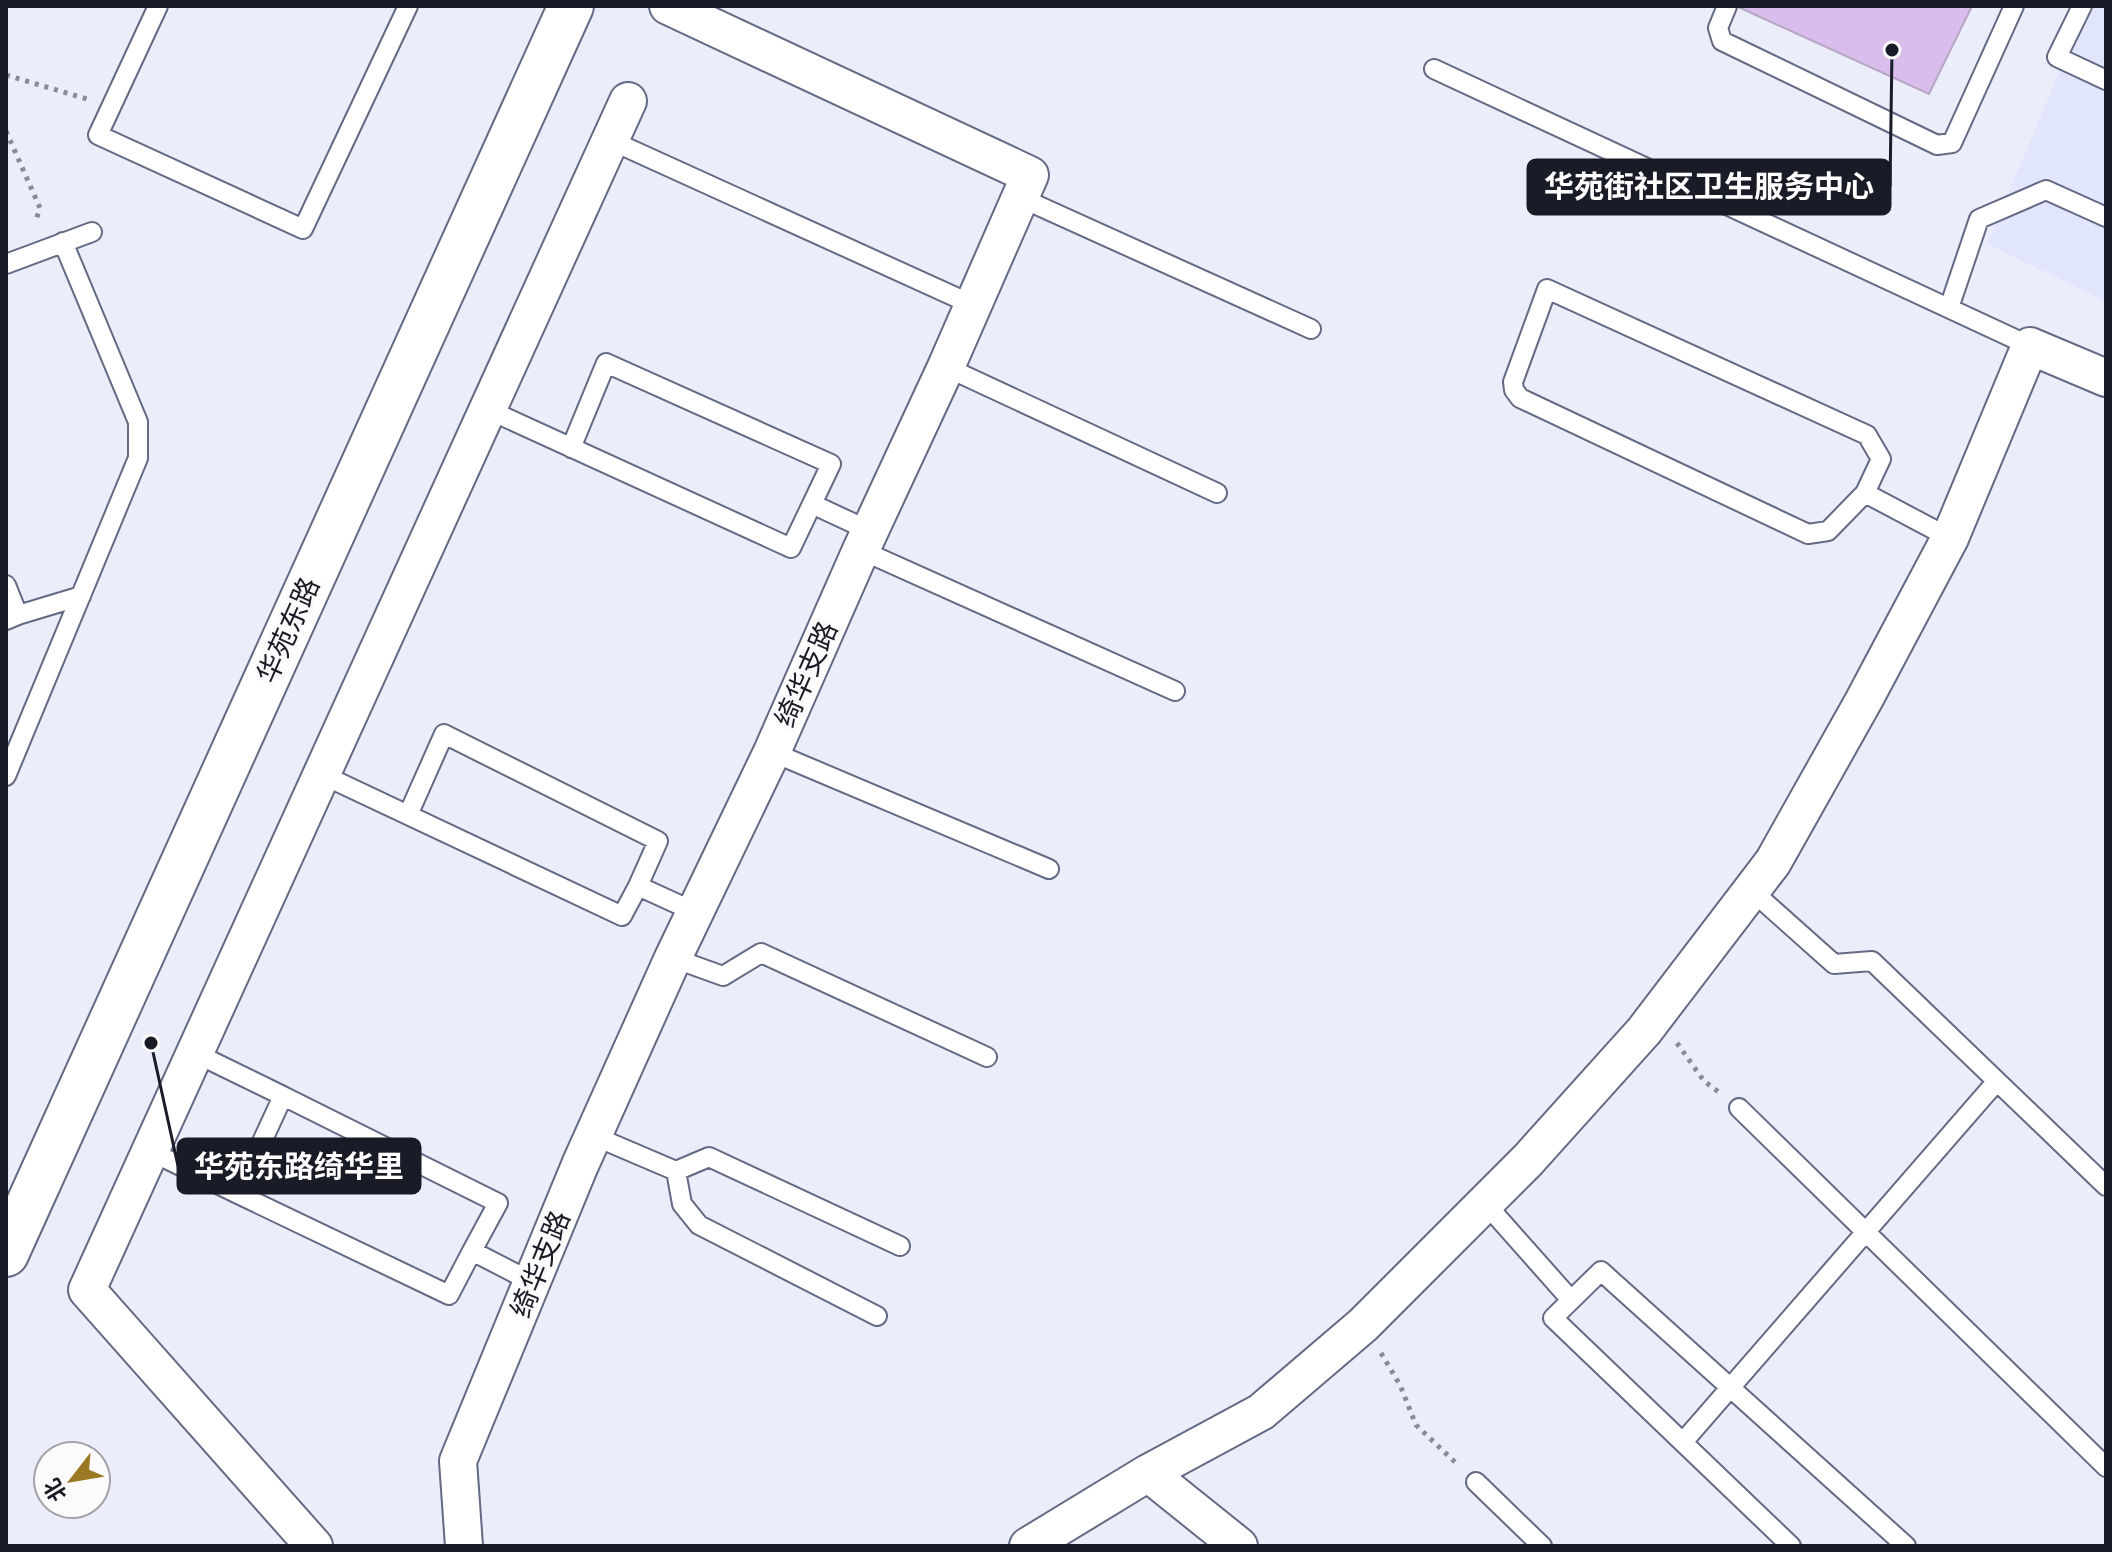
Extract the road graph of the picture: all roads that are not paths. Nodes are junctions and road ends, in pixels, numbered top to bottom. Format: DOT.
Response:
graph roads {
  1 [pos="158,6"];
  2 [pos="408,6"];
  3 [pos="668,6"];
  4 [pos="1727,6"];
  5 [pos="2014,6"];
  6 [pos="2082,6"];
  7 [pos="560,7"];
  8 [pos="1434,69"];
  9 [pos="2106,80"];
  10 [pos="628,101"];
  11 [pos="610,140"];
  12 [pos="1019,197"];
  13 [pos="2106,217"];
  14 [pos="92,232"];
  15 [pos="63,242"];
  16 [pos="14,261"];
  17 [pos="973,305"];
  18 [pos="1949,308"];
  19 [pos="1311,329"];
  20 [pos="2030,346"];
  21 [pos="946,367"];
  22 [pos="2106,378"];
  23 [pos="487,409"];
  24 [pos="571,448"];
  25 [pos="1217,493"];
  26 [pos="1865,493"];
  27 [pos="812,504"];
  28 [pos="1950,538"];
  29 [pos="866,541"];
  30 [pos="6,585"];
  31 [pos="81,596"];
  32 [pos="12,617"];
  33 [pos="1175,691"];
  34 [pos="772,752"];
  35 [pos="321,774"];
  36 [pos="6,776"];
  37 [pos="408,815"];
  38 [pos="1049,869"];
  39 [pos="638,886"];
  40 [pos="1751,890"];
  41 [pos="695,912"];
  42 [pos="673,958"];
  43 [pos="195,1053"];
  44 [pos="987,1057"];
  45 [pos="1997,1081"];
  46 [pos="283,1096"];
  47 [pos="1739,1108"];
  48 [pos="594,1136"];
  49 [pos="150,1151"];
  50 [pos="676,1171"];
  51 [pos="6,1185"];
  52 [pos="2106,1186"];
  53 [pos="238,1194"];
  54 [pos="1485,1203"];
  55 [pos="1866,1232"];
  56 [pos="900,1246"];
  57 [pos="472,1251"];
  58 [pos="6,1254"];
  59 [pos="532,1282"];
  60 [pos="1571,1300"];
  61 [pos="877,1316"];
  62 [pos="1730,1388"];
  63 [pos="1683,1442"];
  64 [pos="2106,1467"];
  65 [pos="1148,1473"];
  66 [pos="1476,1482"];
  67 [pos="314,1546"];
  68 [pos="464,1546"];
  69 [pos="1028,1546"];
  70 [pos="1239,1546"];
  71 [pos="1542,1546"];
  72 [pos="1791,1546"];
  73 [pos="1906,1546"];
  1 -- 2 [label="lane"];
  3 -- 12 [label="street, 绮华支路"];
  4 -- 5 [label="lane"];
  6 -- 9 [label="lane"];
  7 -- 51 [label="street, 华苑东路"];
  7 -- 58 [label="street, 华苑东路"];
  8 -- 18 [label="lane"];
  10 -- 11 [label="street"];
  11 -- 17 [label="lane"];
  11 -- 23 [label="street"];
  12 -- 17 [label="street, 绮华支路"];
  12 -- 19 [label="lane"];
  13 -- 18 [label="lane"];
  14 -- 15 [label="lane"];
  15 -- 16 [label="lane"];
  15 -- 31 [label="lane"];
  17 -- 21 [label="street, 绮华支路"];
  18 -- 20 [label="lane"];
  20 -- 22 [label="street"];
  20 -- 28 [label="street"];
  21 -- 25 [label="lane"];
  21 -- 29 [label="street, 绮华支路"];
  23 -- 24 [label="lane"];
  23 -- 35 [label="street"];
  24 -- 27 [label="lane"];
  24 -- 27 [label="lane"];
  26 -- 26 [label="lane"];
  26 -- 28 [label="lane"];
  27 -- 29 [label="lane"];
  28 -- 40 [label="street"];
  29 -- 33 [label="lane"];
  29 -- 34 [label="street, 绮华支路"];
  30 -- 32 [label="lane"];
  31 -- 32 [label="lane"];
  31 -- 36 [label="lane"];
  34 -- 38 [label="lane"];
  34 -- 41 [label="street, 绮华支路"];
  35 -- 37 [label="lane"];
  35 -- 43 [label="street"];
  37 -- 39 [label="lane"];
  37 -- 39 [label="lane"];
  39 -- 41 [label="lane"];
  40 -- 45 [label="lane"];
  40 -- 54 [label="street"];
  41 -- 42 [label="street, 绮华支路"];
  42 -- 44 [label="lane"];
  42 -- 48 [label="street, 绮华支路"];
  43 -- 46 [label="lane"];
  43 -- 49 [label="street"];
  45 -- 52 [label="lane"];
  45 -- 55 [label="lane"];
  46 -- 53 [label="lane"];
  46 -- 57 [label="lane"];
  47 -- 55 [label="lane"];
  48 -- 50 [label="lane"];
  48 -- 59 [label="street, 绮华支路"];
  49 -- 53 [label="lane"];
  49 -- 67 [label="street"];
  50 -- 56 [label="lane"];
  50 -- 61 [label="lane"];
  53 -- 57 [label="lane"];
  54 -- 60 [label="lane"];
  54 -- 65 [label="street"];
  55 -- 62 [label="lane"];
  55 -- 64 [label="lane"];
  57 -- 59 [label="lane"];
  59 -- 68 [label="street, 绮华支路"];
  60 -- 62 [label="lane"];
  60 -- 63 [label="lane"];
  62 -- 63 [label="lane"];
  62 -- 73 [label="lane"];
  63 -- 72 [label="lane"];
  65 -- 69 [label="street"];
  65 -- 70 [label="street"];
  66 -- 71 [label="lane"];
}
